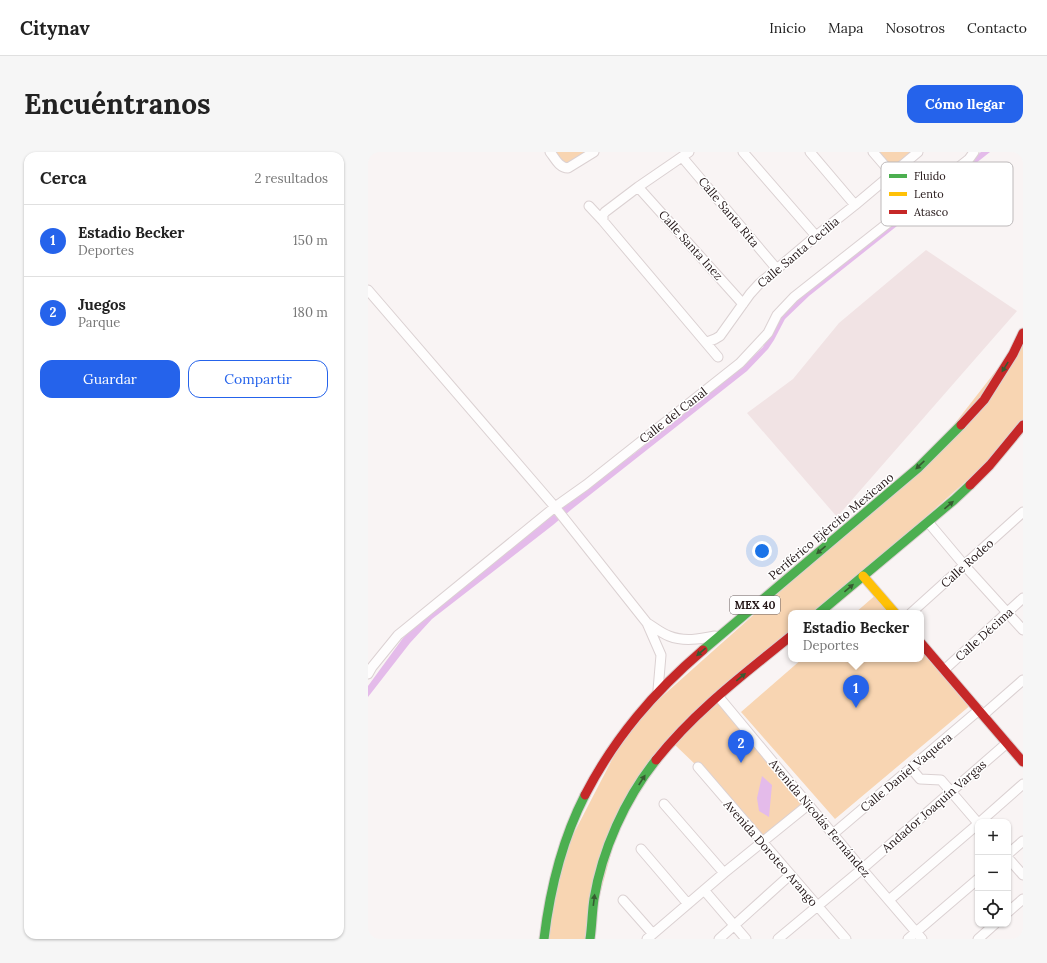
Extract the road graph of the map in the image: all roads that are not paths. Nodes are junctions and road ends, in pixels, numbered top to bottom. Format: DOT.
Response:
graph roads {
  1 [pos="550,152"];
  2 [pos="594,152"];
  3 [pos="743,152"];
  4 [pos="810,152"];
  5 [pos="874,152"];
  6 [pos="918,152"];
  7 [pos="974,152"];
  8 [pos="686,154"];
  9 [pos="882,162"];
  10 [pos="906,162"];
  11 [pos="965,162"];
  12 [pos="881,183"];
  13 [pos="638,187"];
  14 [pos="856,205"];
  15 [pos="589,206"];
  16 [pos="603,221"];
  17 [pos="883,226"];
  18 [pos="816,236"];
  19 [pos="776,268"];
  20 [pos="368,290"];
  21 [pos="743,304"];
  22 [pos="1023,333"];
  23 [pos="707,342"];
  24 [pos="718,358"];
  25 [pos="1022,428"];
  26 [pos="555,507"];
  27 [pos="1023,512"];
  28 [pos="928,522"];
  29 [pos="965,566"];
  30 [pos="863,576"];
  31 [pos="1023,598"];
  32 [pos="823,610"];
  33 [pos="892,610"];
  34 [pos="915,610"];
  35 [pos="1007,613"];
  36 [pos="647,623"];
  37 [pos="1023,630"];
  38 [pos="719,636"];
  39 [pos="788,638"];
  40 [pos="924,647"];
  41 [pos="944,670"];
  42 [pos="368,674"];
  43 [pos="1023,680"];
  44 [pos="657,692"];
  45 [pos="718,696"];
  46 [pos="981,713"];
  47 [pos="1007,743"];
  48 [pos="1023,762"];
  49 [pos="698,768"];
  50 [pos="911,768"];
  51 [pos="1023,784"];
  52 [pos="952,791"];
  53 [pos="664,804"];
  54 [pos="808,804"];
  55 [pos="976,819"];
  56 [pos="984,819"];
  57 [pos="975,826"];
  58 [pos="833,834"];
  59 [pos="1023,841"];
  60 [pos="761,842"];
  61 [pos="641,849"];
  62 [pos="1011,851"];
  63 [pos="1011,861"];
  64 [pos="862,869"];
  65 [pos="724,873"];
  66 [pos="790,875"];
  67 [pos="1023,875"];
  68 [pos="975,883"];
  69 [pos="704,890"];
  70 [pos="1023,899"];
  71 [pos="623,900"];
  72 [pos="889,900"];
  73 [pos="688,904"];
  74 [pos="817,906"];
  75 [pos="1011,909"];
  76 [pos="735,926"];
  77 [pos="992,927"];
  78 [pos="919,936"];
  79 [pos="650,937"];
  80 [pos="844,938"];
  81 [pos="544,939"];
  82 [pos="590,939"];
  83 [pos="718,939"];
  84 [pos="746,939"];
  85 [pos="778,939"];
  86 [pos="908,939"];
  87 [pos="978,939"];
  1 -- 2 [label="street"];
  3 -- 18 [label="street"];
  4 -- 14 [label="street"];
  5 -- 9 [label="street"];
  6 -- 10 [label="street, Calle Santa Cecilia"];
  7 -- 11 [label="street, Calle del Canal"];
  8 -- 13 [label="street"];
  8 -- 19 [label="street, Calle Santa Rita"];
  12 -- 14 [label="street, Calle Santa Cecilia"];
  13 -- 16 [label="street"];
  13 -- 21 [label="street, Calle Santa Inez"];
  14 -- 18 [label="street, Calle Santa Cecilia"];
  15 -- 16 [label="street"];
  16 -- 23 [label="street"];
  17 -- 26 [label="street, Calle del Canal"];
  18 -- 19 [label="street, Calle Santa Cecilia"];
  19 -- 21 [label="street, Calle Santa Cecilia"];
  20 -- 26 [label="street"];
  21 -- 23 [label="street, Calle Santa Cecilia"];
  22 -- 38 [label="main road, Periférico Ejército Mexicano / MEX 40, one-way"];
  23 -- 24 [label="street"];
  28 -- 25 [label="main road, one-way"];
  26 -- 36 [label="street"];
  26 -- 42 [label="street, Calle del Canal"];
  27 -- 29 [label="street, Calle Rodeo"];
  28 -- 29 [label="street"];
  28 -- 30 [label="main road"];
  29 -- 34 [label="street, Calle Rodeo"];
  29 -- 35 [label="street"];
  32 -- 30 [label="main road, one-way"];
  30 -- 33 [label="main road"];
  31 -- 35 [label="street, Calle Décima"];
  35 -- 37 [label="street"];
  35 -- 41 [label="street, Calle Décima"];
  36 -- 38 [label="street"];
  36 -- 44 [label="street"];
  38 -- 44 [label="main road, Periférico Ejército Mexicano / MEX 40, one-way"];
  45 -- 39 [label="main road, one-way"];
  40 -- 41 [label="main road"];
  41 -- 46 [label="main road"];
  43 -- 46 [label="street, Calle Daniel Vaquera"];
  44 -- 81 [label="main road, Periférico Ejército Mexicano / MEX 40"];
  45 -- 54 [label="street, Avenida Nicolás Fernández"];
  82 -- 45 [label="main road, one-way"];
  46 -- 47 [label="main road"];
  46 -- 50 [label="street, Calle Daniel Vaquera"];
  47 -- 48 [label="main road"];
  47 -- 52 [label="street, Andador Joaquín Vargas"];
  49 -- 60 [label="street, Avenida Doroteo Arango"];
  50 -- 52 [label="street"];
  50 -- 58 [label="street, Calle Daniel Vaquera"];
  51 -- 56 [label="street"];
  52 -- 55 [label="street"];
  52 -- 64 [label="street, Andador Joaquín Vargas"];
  53 -- 65 [label="street"];
  54 -- 58 [label="street, Avenida Nicolás Fernández"];
  54 -- 60 [label="street"];
  57 -- 72 [label="street"];
  58 -- 64 [label="street, Avenida Nicolás Fernández"];
  59 -- 62 [label="street"];
  60 -- 65 [label="street"];
  60 -- 66 [label="street, Avenida Doroteo Arango"];
  61 -- 73 [label="street"];
  63 -- 67 [label="street"];
  64 -- 72 [label="street, Avenida Nicolás Fernández"];
  64 -- 74 [label="street, Andador Joaquín Vargas"];
  65 -- 69 [label="street"];
  66 -- 74 [label="street, Avenida Doroteo Arango"];
  66 -- 76 [label="street"];
  68 -- 78 [label="street"];
  69 -- 73 [label="street"];
  69 -- 76 [label="street"];
  70 -- 75 [label="street"];
  71 -- 79 [label="street"];
  72 -- 78 [label="street, Avenida Nicolás Fernández"];
  73 -- 79 [label="street"];
  74 -- 80 [label="street, Avenida Doroteo Arango"];
  74 -- 85 [label="street, Andador Joaquín Vargas"];
  76 -- 83 [label="street"];
  76 -- 84 [label="street"];
  77 -- 87 [label="street"];
  78 -- 86 [label="street"];
}
